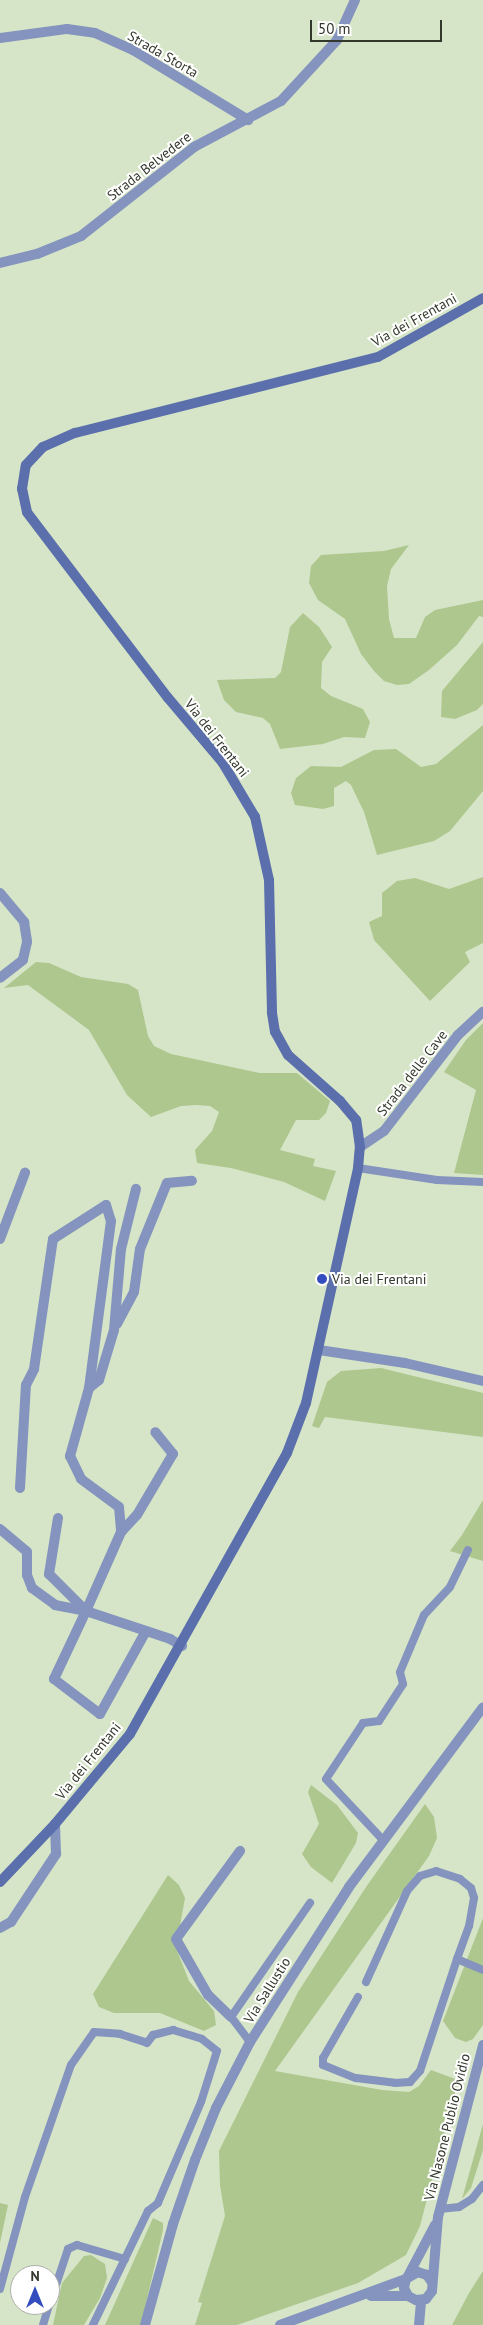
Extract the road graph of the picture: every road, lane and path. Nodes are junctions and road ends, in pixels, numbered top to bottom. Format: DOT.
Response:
graph roads {
  1 [pos="355,0"];
  2 [pos="0,38"];
  3 [pos="248,120"];
  4 [pos="0,263"];
  5 [pos="483,298"];
  6 [pos="0,892"];
  7 [pos="0,978"];
  8 [pos="483,1012"];
  9 [pos="360,1146"];
  10 [pos="358,1168"];
  11 [pos="25,1174"];
  12 [pos="192,1180"];
  13 [pos="483,1182"];
  14 [pos="136,1189"];
  15 [pos="0,1239"];
  16 [pos="114,1330"];
  17 [pos="319,1350"];
  18 [pos="483,1381"];
  19 [pos="89,1388"];
  20 [pos="154,1432"];
  21 [pos="20,1488"];
  22 [pos="58,1518"];
  23 [pos="0,1529"];
  24 [pos="121,1532"];
  25 [pos="468,1550"];
  26 [pos="86,1611"];
  27 [pos="146,1631"];
  28 [pos="182,1646"];
  29 [pos="483,1707"];
  30 [pos="55,1824"];
  31 [pos="383,1840"];
  32 [pos="240,1851"];
  33 [pos="0,1882"];
  34 [pos="310,1903"];
  35 [pos="0,1928"];
  36 [pos="457,1958"];
  37 [pos="483,1970"];
  38 [pos="366,1982"];
  39 [pos="358,1997"];
  40 [pos="231,2018"];
  41 [pos="250,2042"];
  42 [pos="483,2044"];
  43 [pos="480,2064"];
  44 [pos="201,2102"];
  45 [pos="216,2108"];
  46 [pos="483,2185"];
  47 [pos="439,2213"];
  48 [pos="124,2259"];
  49 [pos="60,2273"];
  50 [pos="406,2279"];
  51 [pos="432,2282"];
  52 [pos="0,2289"];
  53 [pos="366,2296"];
  54 [pos="408,2296"];
  55 [pos="421,2300"];
  56 [pos="93,2325"];
  57 [pos="145,2325"];
  58 [pos="280,2325"];
  59 [pos="419,2325"];
  1 -- 3 [label="street, Strada Belvedere"];
  2 -- 3 [label="street, Strada Storta"];
  3 -- 4 [label="street, Strada Belvedere"];
  5 -- 9 [label="main road, Via dei Frentani"];
  6 -- 7 [label="street"];
  8 -- 9 [label="street, Strada delle Cave"];
  9 -- 10 [label="main road, Via dei Frentani"];
  10 -- 13 [label="lane"];
  10 -- 17 [label="main road, Via dei Frentani"];
  11 -- 15 [label="street"];
  12 -- 16 [label="street"];
  14 -- 16 [label="street"];
  16 -- 19 [label="street"];
  17 -- 18 [label="street"];
  17 -- 28 [label="main road, Via dei Frentani"];
  19 -- 21 [label="street"];
  19 -- 24 [label="street"];
  20 -- 24 [label="street"];
  22 -- 26 [label="street"];
  23 -- 26 [label="street"];
  24 -- 26 [label="street"];
  25 -- 31 [label="lane"];
  26 -- 27 [label="street"];
  26 -- 27 [label="street"];
  27 -- 28 [label="street"];
  28 -- 30 [label="main road, Via dei Frentani"];
  29 -- 31 [label="street, Via Sallustio"];
  30 -- 33 [label="main road, Via dei Frentani"];
  30 -- 35 [label="street"];
  31 -- 41 [label="street, Via Sallustio"];
  32 -- 40 [label="street"];
  34 -- 40 [label="lane"];
  36 -- 37 [label="lane"];
  36 -- 38 [label="lane"];
  36 -- 39 [label="lane"];
  40 -- 41 [label="lane"];
  41 -- 45 [label="street, Via Sallustio"];
  42 -- 43 [label="street, Via Nasone Publio Ovidio"];
  43 -- 47 [label="street, Via Nasone Publio Ovidio"];
  44 -- 45 [label="lane"];
  44 -- 48 [label="lane"];
  44 -- 52 [label="lane"];
  45 -- 57 [label="street, Via Sallustio"];
  46 -- 47 [label="lane"];
  47 -- 50 [label="street, Via Nasone Publio Ovidio"];
  47 -- 51 [label="street, Via Nasone Publio Ovidio"];
  48 -- 49 [label="lane"];
  48 -- 56 [label="lane"];
  50 -- 51 [label="street"];
  50 -- 53 [label="street"];
  50 -- 54 [label="street"];
  51 -- 55 [label="street"];
  53 -- 54 [label="street"];
  53 -- 58 [label="street"];
  54 -- 55 [label="street"];
  55 -- 59 [label="street"];
}
